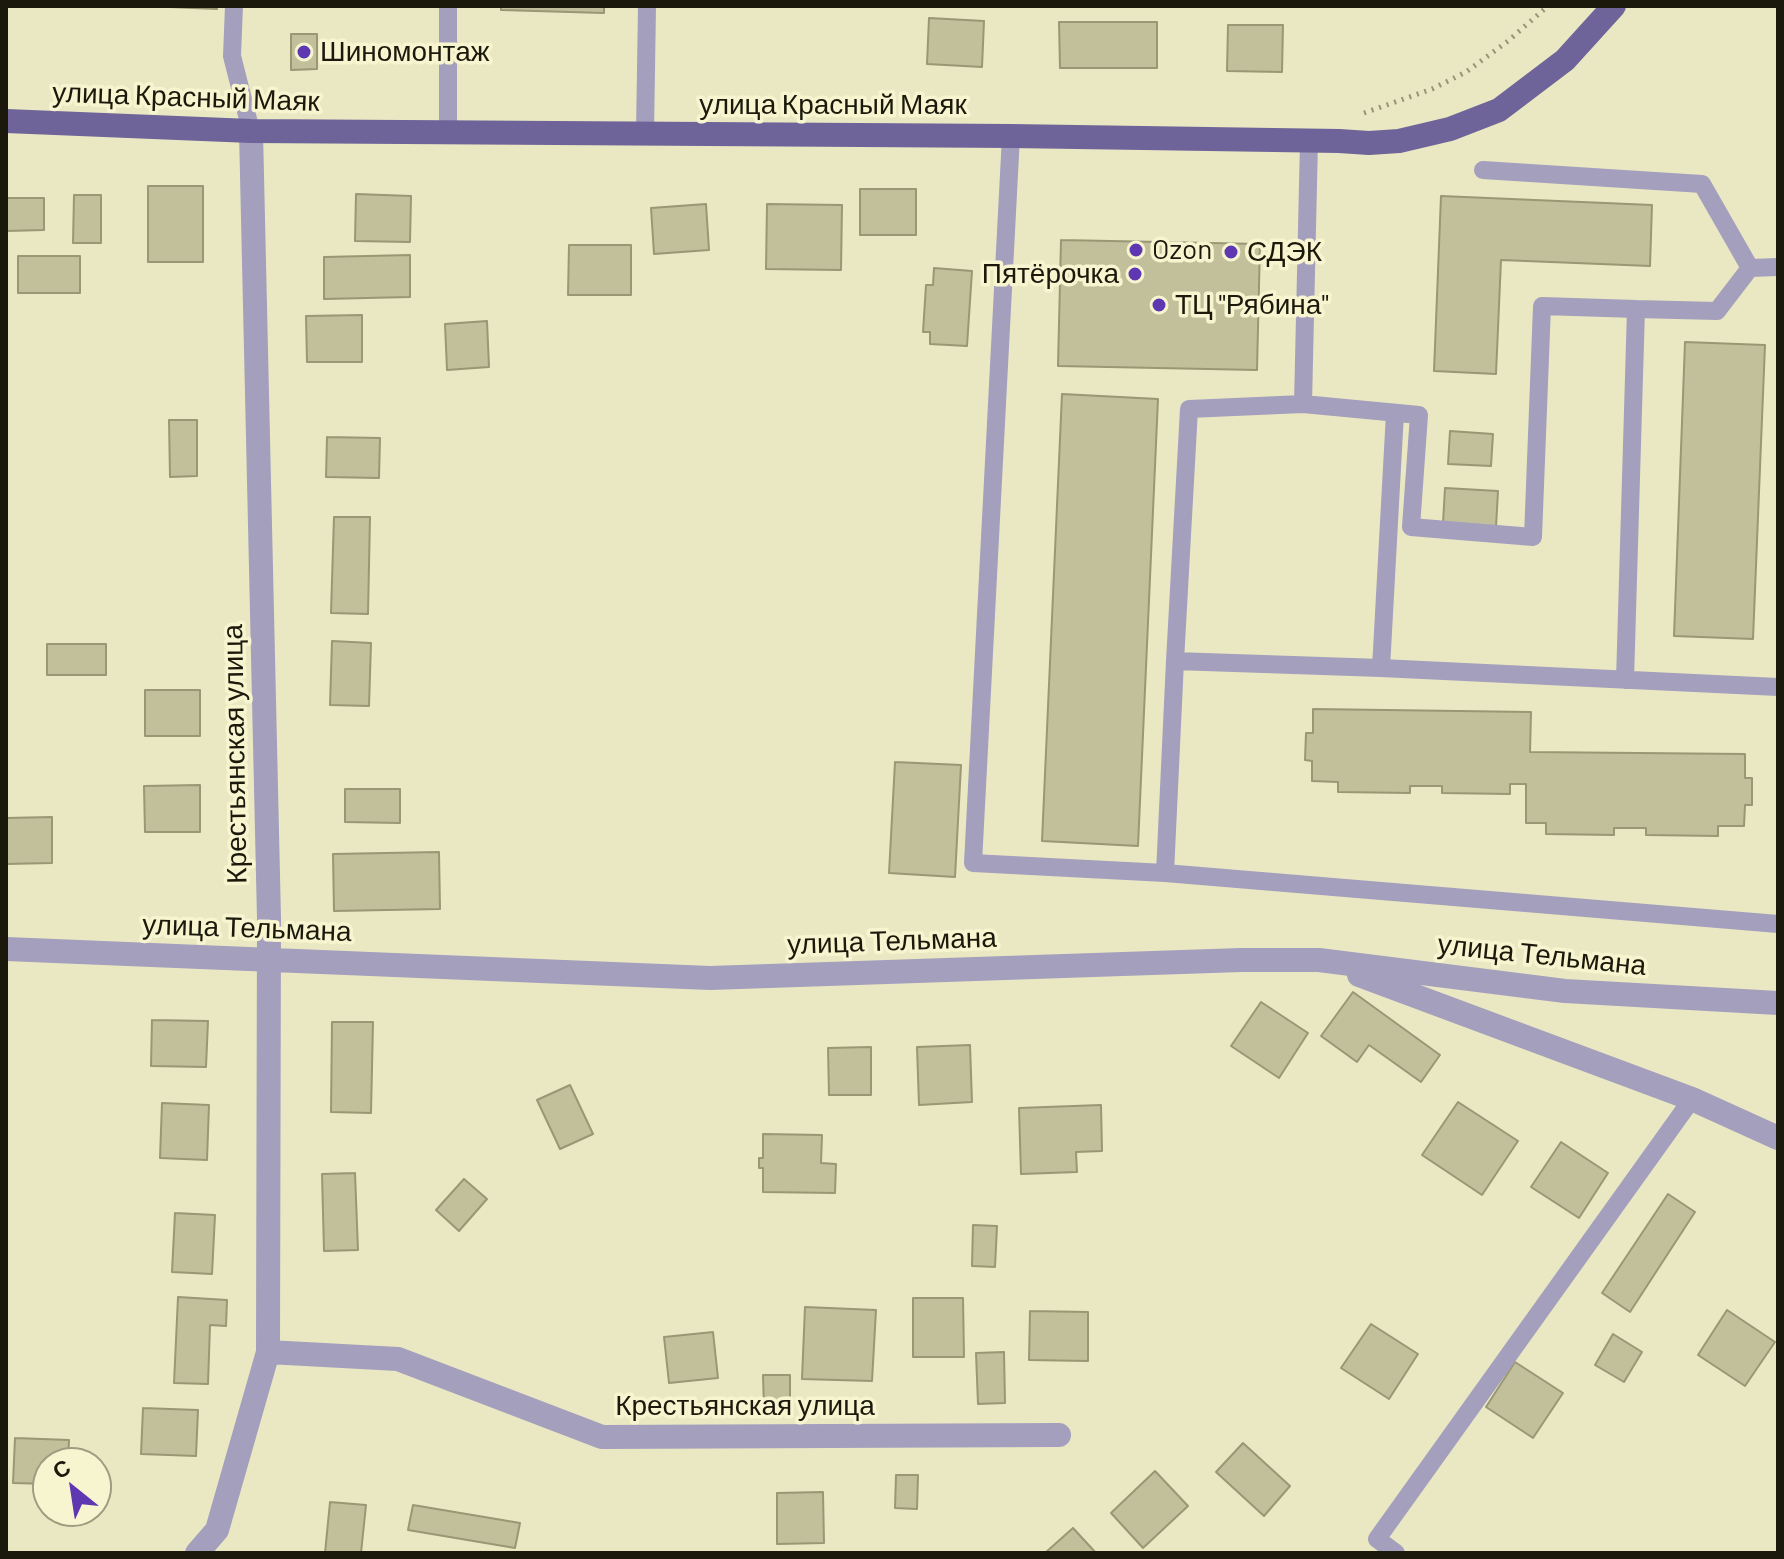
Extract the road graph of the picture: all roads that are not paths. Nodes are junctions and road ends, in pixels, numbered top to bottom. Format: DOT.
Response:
graph roads {
  1 [pos="234,6"];
  2 [pos="448,6"];
  3 [pos="647,6"];
  4 [pos="1614,6"];
  5 [pos="6,121"];
  6 [pos="251,131"];
  7 [pos="448,132"];
  8 [pos="645,133"];
  9 [pos="1011,136"];
  10 [pos="1309,141"];
  11 [pos="1483,170"];
  12 [pos="1778,267"];
  13 [pos="1750,268"];
  14 [pos="1636,309"];
  15 [pos="1303,404"];
  16 [pos="1395,413"];
  17 [pos="1175,661"];
  18 [pos="1381,668"];
  19 [pos="1625,680"];
  20 [pos="1778,687"];
  21 [pos="1165,873"];
  22 [pos="1778,924"];
  23 [pos="6,949"];
  24 [pos="269,958"];
  25 [pos="1319,960"];
  26 [pos="1778,1003"];
  27 [pos="1692,1099"];
  28 [pos="1778,1138"];
  29 [pos="268,1352"];
  30 [pos="1059,1435"];
  31 [pos="197,1553"];
  32 [pos="1396,1553"];
  1 -- 6 [label="lane"];
  2 -- 7 [label="lane"];
  3 -- 8 [label="lane"];
  4 -- 10 [label="main road, улица Красный Маяк"];
  5 -- 6 [label="main road, улица Красный Маяк"];
  6 -- 7 [label="main road, улица Красный Маяк"];
  6 -- 24 [label="street, Крестьянская улица"];
  7 -- 8 [label="main road, улица Красный Маяк"];
  8 -- 9 [label="main road, улица Красный Маяк"];
  9 -- 10 [label="main road, улица Красный Маяк"];
  9 -- 21 [label="lane"];
  10 -- 15 [label="lane"];
  11 -- 13 [label="lane"];
  12 -- 13 [label="lane"];
  13 -- 14 [label="lane"];
  14 -- 16 [label="lane"];
  14 -- 19 [label="lane"];
  15 -- 16 [label="lane"];
  15 -- 17 [label="lane"];
  16 -- 18 [label="lane"];
  17 -- 18 [label="lane"];
  17 -- 21 [label="lane"];
  18 -- 19 [label="lane"];
  19 -- 20 [label="lane"];
  21 -- 22 [label="lane"];
  23 -- 24 [label="street, улица Тельмана"];
  24 -- 25 [label="street, улица Тельмана"];
  24 -- 29 [label="street, Крестьянская улица"];
  25 -- 26 [label="street, улица Тельмана"];
  25 -- 27 [label="street"];
  27 -- 28 [label="street"];
  27 -- 32 [label="lane"];
  29 -- 30 [label="street, Крестьянская улица"];
  29 -- 31 [label="street, Крестьянская улица"];
}
